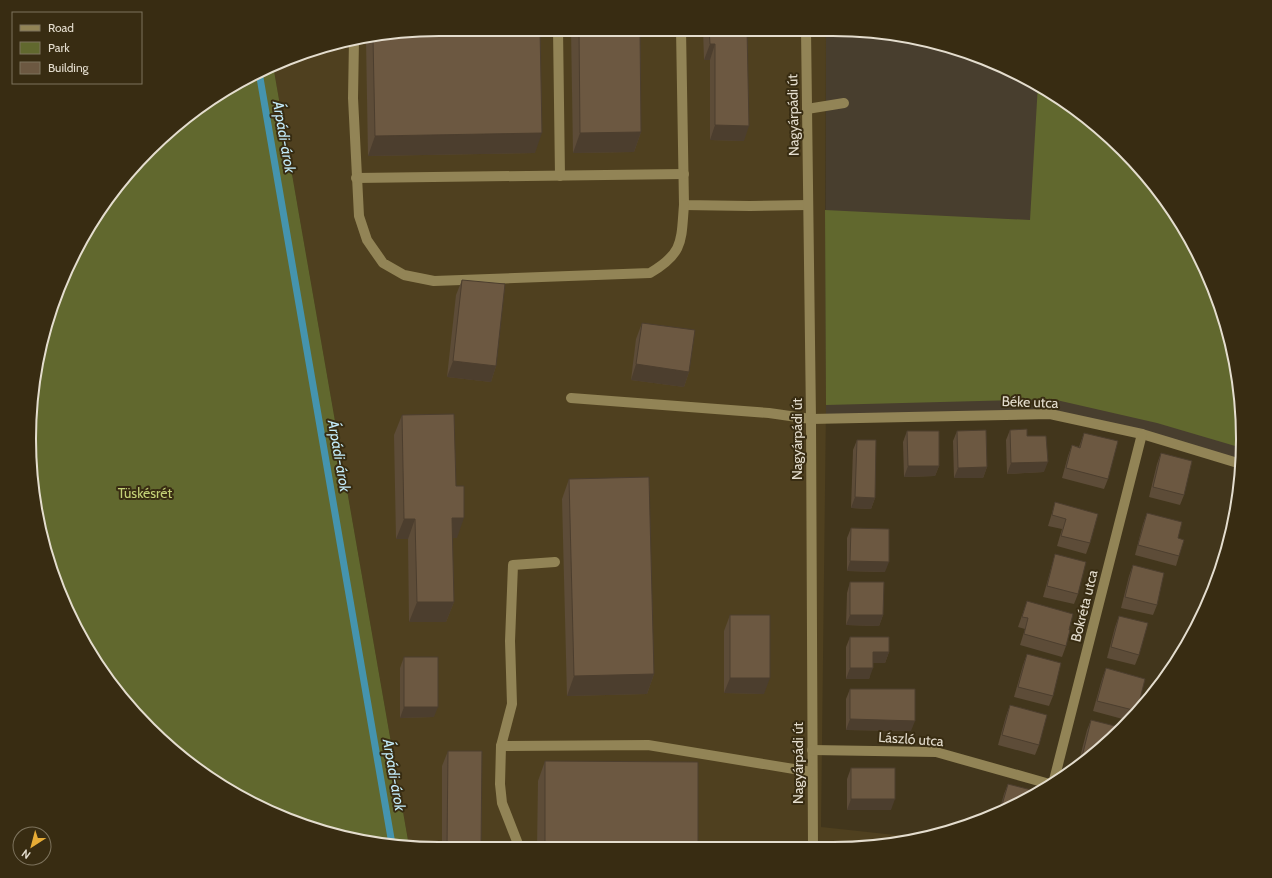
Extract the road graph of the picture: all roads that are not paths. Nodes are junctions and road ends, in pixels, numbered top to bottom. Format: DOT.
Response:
graph roads {
  1 [pos="558,36"];
  2 [pos="681,36"];
  3 [pos="806,36"];
  4 [pos="354,45"];
  5 [pos="844,104"];
  6 [pos="807,109"];
  7 [pos="684,174"];
  8 [pos="560,176"];
  9 [pos="356,178"];
  10 [pos="684,205"];
  11 [pos="808,205"];
  12 [pos="571,398"];
  13 [pos="811,419"];
  14 [pos="1142,434"];
  15 [pos="1235,462"];
  16 [pos="555,562"];
  17 [pos="501,746"];
  18 [pos="812,750"];
  19 [pos="812,772"];
  20 [pos="1055,775"];
  21 [pos="1044,782"];
  22 [pos="517,842"];
  23 [pos="813,842"];
  1 -- 8 [label="street"];
  2 -- 7 [label="street"];
  3 -- 6 [label="street, Nagyárpádi út"];
  4 -- 9 [label="street"];
  5 -- 6 [label="street"];
  6 -- 11 [label="street, Nagyárpádi út"];
  7 -- 8 [label="street"];
  7 -- 10 [label="street"];
  8 -- 9 [label="street"];
  9 -- 10 [label="street"];
  10 -- 11 [label="street"];
  11 -- 13 [label="street, Nagyárpádi út"];
  12 -- 13 [label="street, Béke utca"];
  13 -- 14 [label="street, Béke utca"];
  13 -- 18 [label="street, Nagyárpádi út"];
  14 -- 15 [label="street, Béke utca"];
  14 -- 20 [label="street, Bokréta utca"];
  16 -- 17 [label="street"];
  17 -- 19 [label="street"];
  17 -- 22 [label="street"];
  18 -- 19 [label="street, Nagyárpádi út"];
  18 -- 21 [label="street, László utca"];
  19 -- 23 [label="street, Nagyárpádi út"];
}
